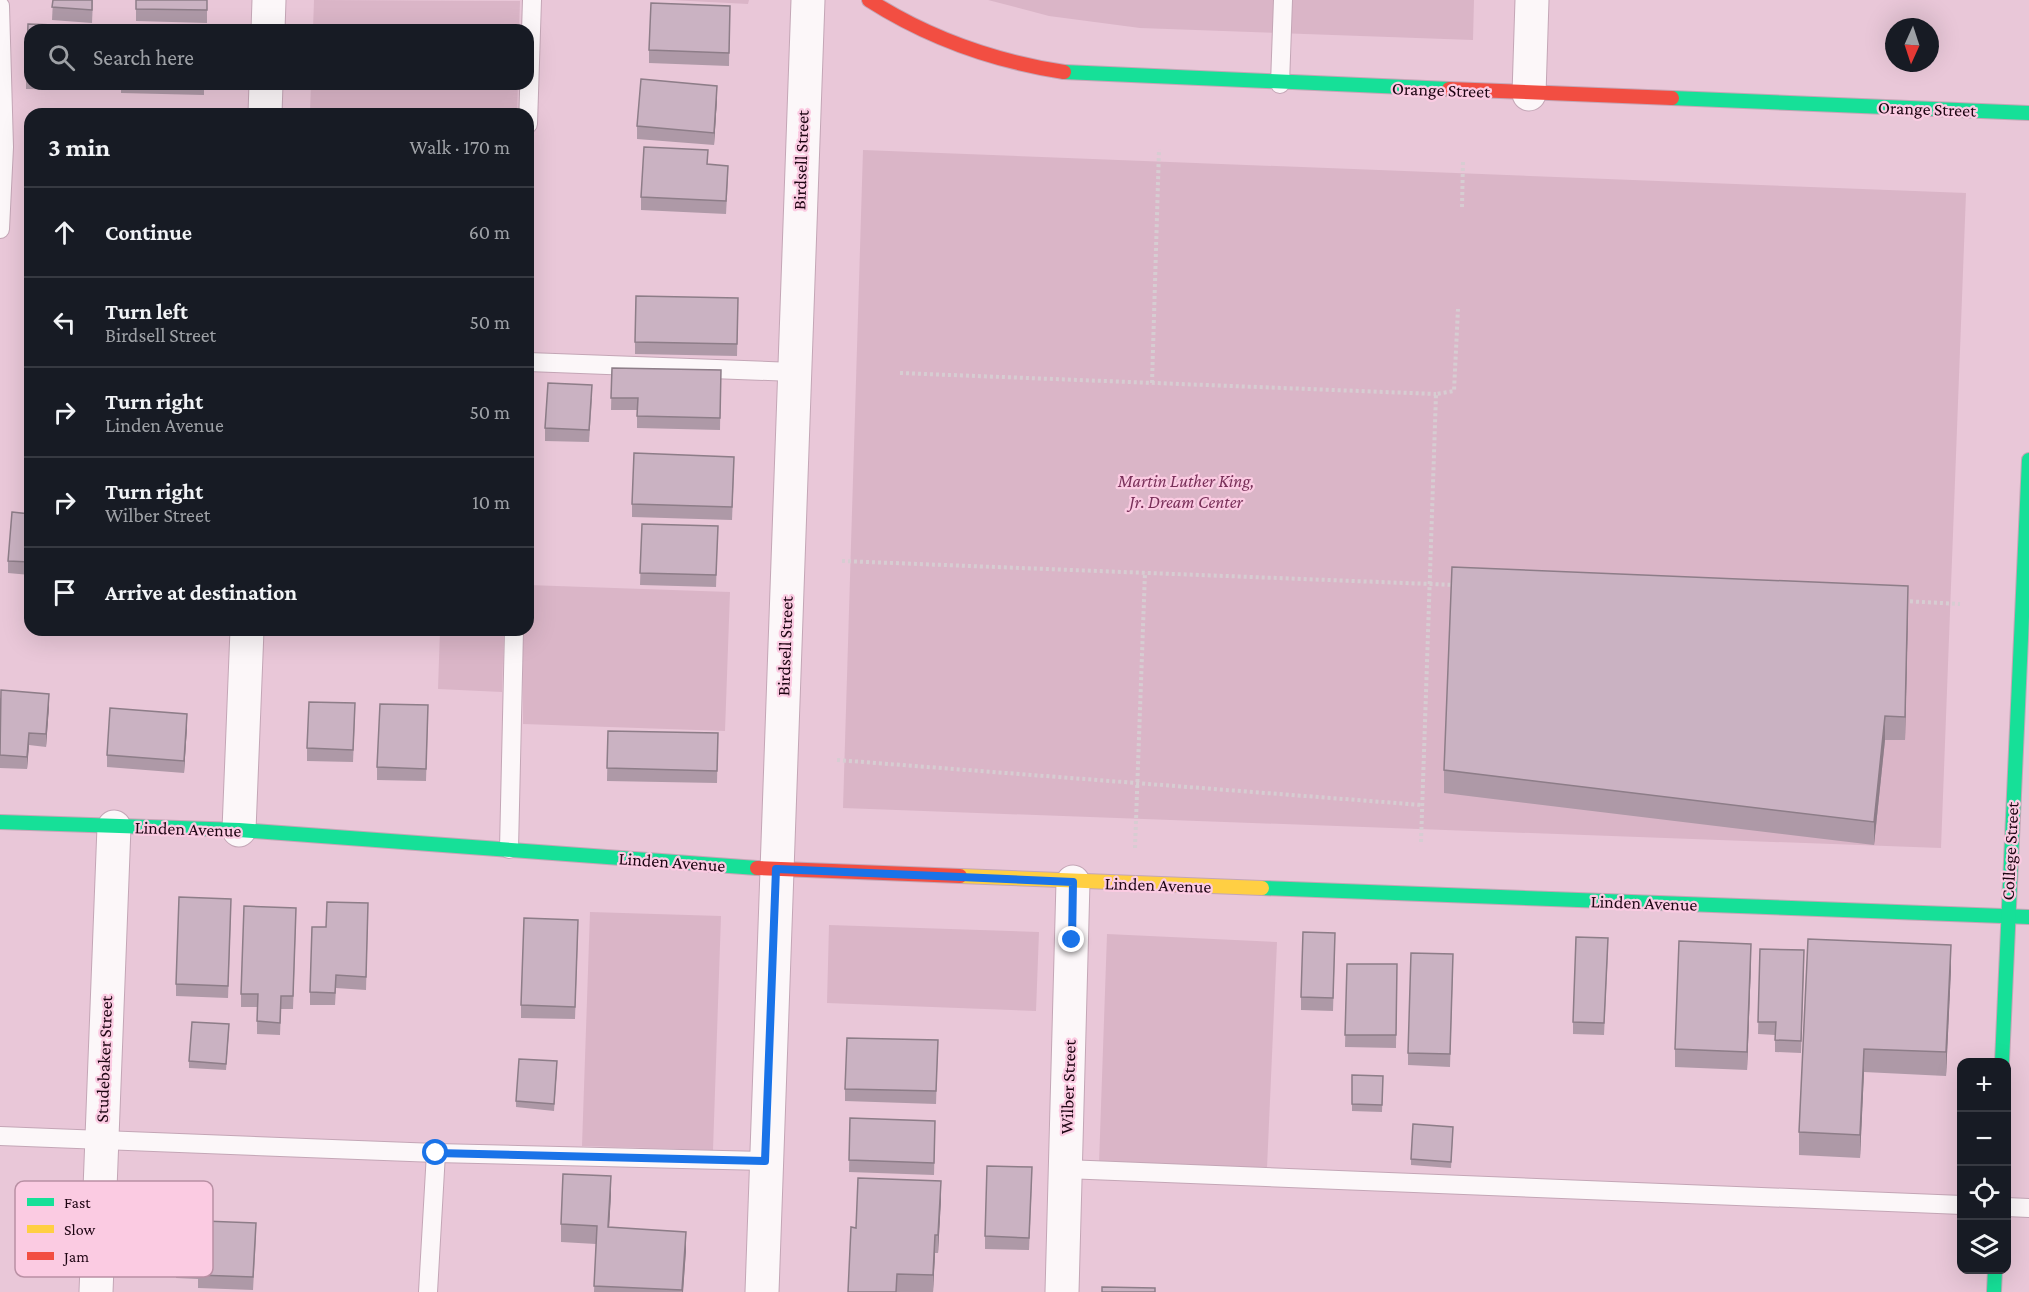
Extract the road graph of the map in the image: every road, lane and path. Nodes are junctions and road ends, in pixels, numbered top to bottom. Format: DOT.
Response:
graph roads {
  1 [pos="269,0"];
  2 [pos="532,0"];
  3 [pos="808,0"];
  4 [pos="868,0"];
  5 [pos="1283,0"];
  6 [pos="1532,0"];
  7 [pos="0,6"];
  8 [pos="268,24"];
  9 [pos="531,24"];
  10 [pos="1280,84"];
  11 [pos="266,90"];
  12 [pos="529,90"];
  13 [pos="1529,94"];
  14 [pos="266,108"];
  15 [pos="529,108"];
  16 [pos="2029,113"];
  17 [pos="1159,149"];
  18 [pos="1463,161"];
  19 [pos="1462,207"];
  20 [pos="0,229"];
  21 [pos="1458,309"];
  22 [pos="534,362"];
  23 [pos="794,372"];
  24 [pos="900,373"];
  25 [pos="1152,383"];
  26 [pos="1436,394"];
  27 [pos="2029,460"];
  28 [pos="843,561"];
  29 [pos="1145,572"];
  30 [pos="1429,584"];
  31 [pos="1465,585"];
  32 [pos="1901,601"];
  33 [pos="1960,604"];
  34 [pos="247,636"];
  35 [pos="514,636"];
  36 [pos="837,760"];
  37 [pos="1138,783"];
  38 [pos="1422,805"];
  39 [pos="0,822"];
  40 [pos="114,827"];
  41 [pos="238,830"];
  42 [pos="1420,842"];
  43 [pos="509,849"];
  44 [pos="1135,852"];
  45 [pos="776,869"];
  46 [pos="1073,882"];
  47 [pos="2007,916"];
  48 [pos="2029,917"];
  49 [pos="2002,1058"];
  50 [pos="0,1136"];
  51 [pos="101,1137"];
  52 [pos="436,1153"];
  53 [pos="765,1161"];
  54 [pos="1065,1169"];
  55 [pos="100,1181"];
  56 [pos="1957,1205"];
  57 [pos="2011,1207"];
  58 [pos="2029,1208"];
  59 [pos="1995,1274"];
  60 [pos="96,1277"];
  61 [pos="96,1292"];
  62 [pos="428,1292"];
  63 [pos="762,1292"];
  64 [pos="1062,1292"];
  65 [pos="1994,1292"];
  1 -- 8 [label="street"];
  2 -- 9 [label="lane"];
  3 -- 23 [label="street, Birdsell Street"];
  4 -- 10 [label="street, Orange Street"];
  5 -- 10 [label="lane"];
  6 -- 13 [label="street"];
  7 -- 20 [label="lane"];
  10 -- 13 [label="street, Orange Street"];
  11 -- 14 [label="street"];
  12 -- 15 [label="lane"];
  13 -- 16 [label="street, Orange Street"];
  17 -- 25 [label="path"];
  18 -- 19 [label="path"];
  21 -- 26 [label="path"];
  22 -- 23 [label="lane"];
  23 -- 45 [label="street, Birdsell Street"];
  24 -- 25 [label="path"];
  25 -- 26 [label="path"];
  26 -- 30 [label="path"];
  27 -- 47 [label="street, College Street"];
  28 -- 29 [label="path"];
  29 -- 30 [label="path"];
  29 -- 37 [label="path"];
  30 -- 31 [label="path"];
  30 -- 38 [label="path"];
  32 -- 33 [label="path"];
  34 -- 41 [label="street"];
  35 -- 43 [label="lane"];
  36 -- 37 [label="path"];
  37 -- 38 [label="path"];
  37 -- 44 [label="path"];
  38 -- 42 [label="path"];
  39 -- 40 [label="street, Linden Avenue"];
  40 -- 41 [label="street, Linden Avenue"];
  40 -- 51 [label="street, Studebaker Street"];
  41 -- 43 [label="street, Linden Avenue"];
  43 -- 45 [label="street, Linden Avenue"];
  45 -- 46 [label="street, Linden Avenue"];
  45 -- 53 [label="street, Birdsell Street"];
  46 -- 47 [label="street, Linden Avenue"];
  46 -- 54 [label="street, Wilber Street"];
  47 -- 48 [label="street, Linden Avenue"];
  47 -- 49 [label="street, College Street"];
  50 -- 51 [label="lane"];
  51 -- 52 [label="lane"];
  51 -- 55 [label="street, Studebaker Street"];
  52 -- 53 [label="lane"];
  52 -- 62 [label="lane"];
  53 -- 63 [label="street, Birdsell Street"];
  54 -- 56 [label="lane"];
  54 -- 64 [label="street, Wilber Street"];
  57 -- 58 [label="lane"];
  59 -- 65 [label="street"];
  60 -- 61 [label="street, Studebaker Street"];
}
